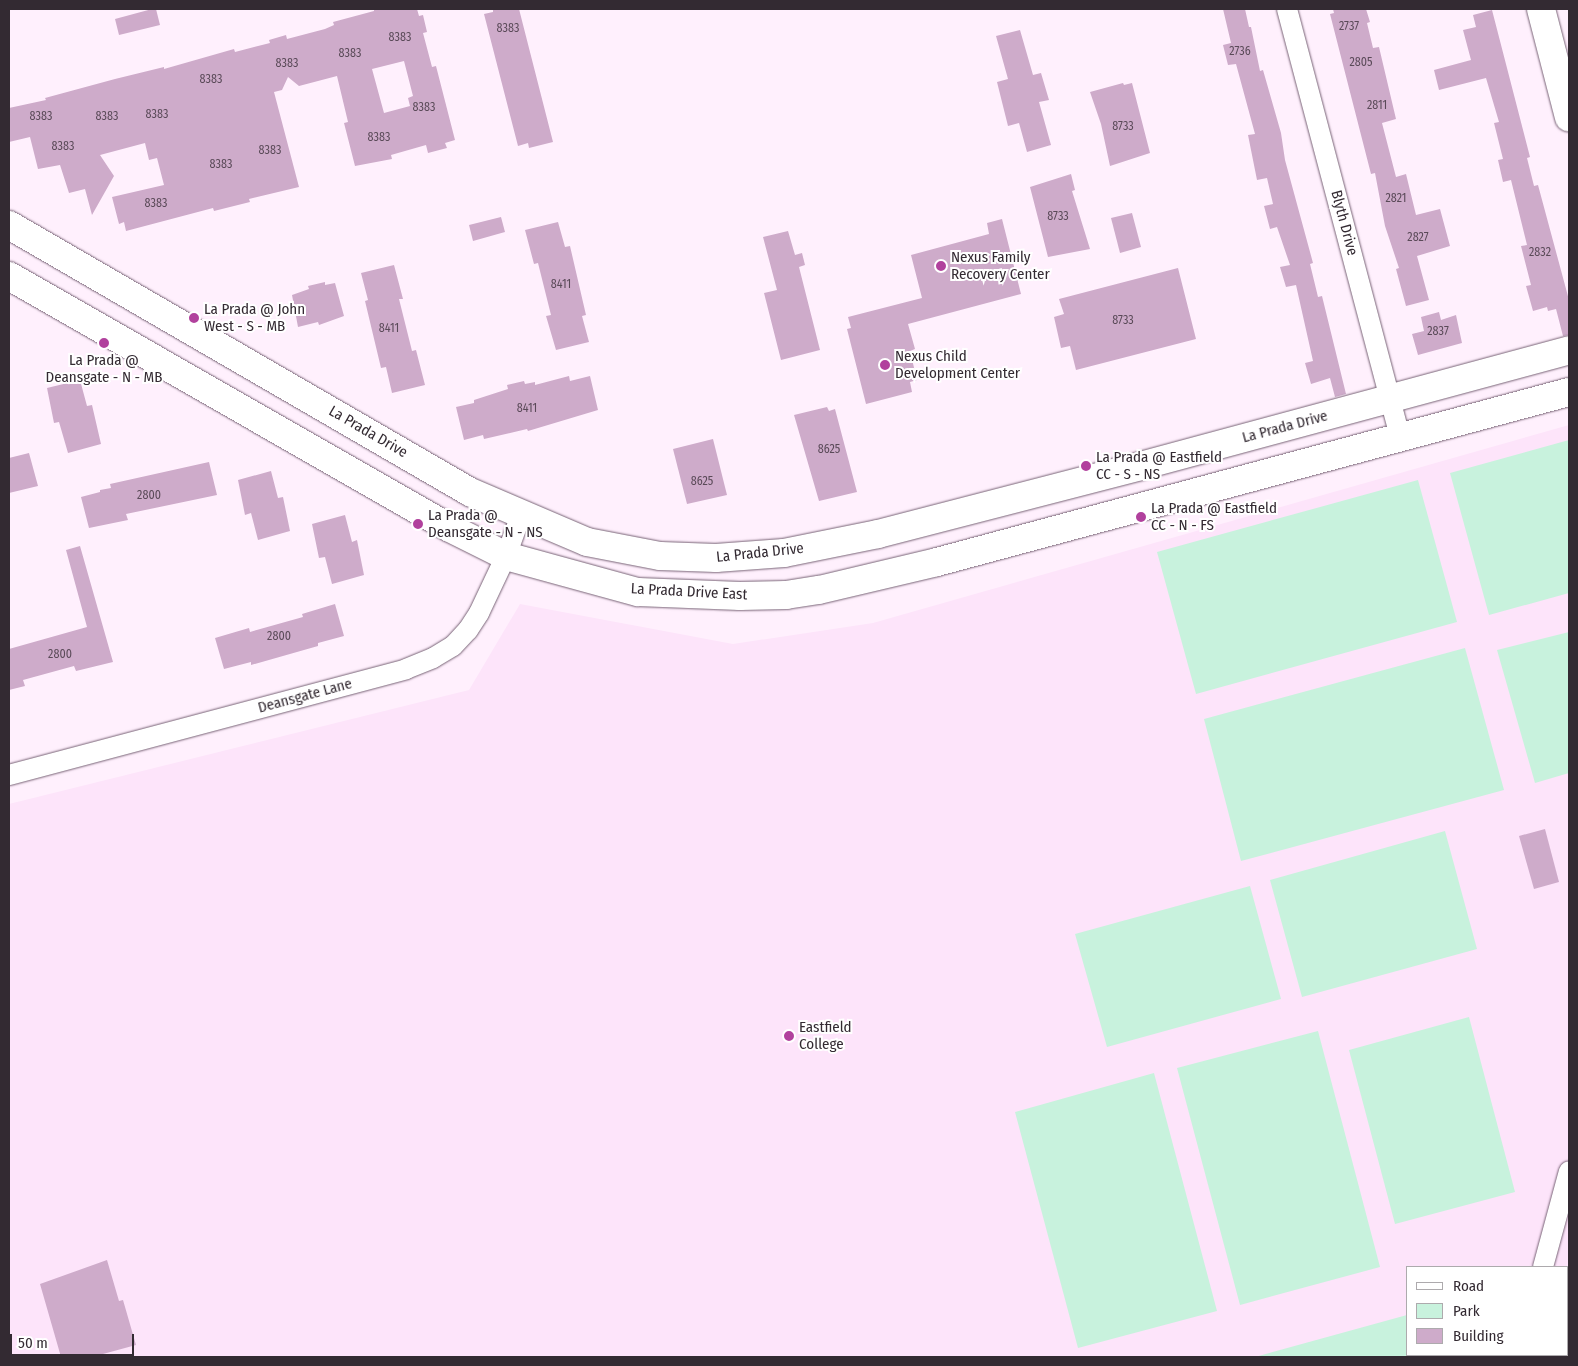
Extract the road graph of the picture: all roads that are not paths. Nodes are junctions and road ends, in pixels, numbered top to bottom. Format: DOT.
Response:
graph roads {
  1 [pos="1287,9"];
  2 [pos="1541,9"];
  3 [pos="1568,105"];
  4 [pos="9,225"];
  5 [pos="9,276"];
  6 [pos="100,277"];
  7 [pos="78,315"];
  8 [pos="1569,350"];
  9 [pos="1569,392"];
  10 [pos="1390,398"];
  11 [pos="1400,437"];
  12 [pos="1034,492"];
  13 [pos="521,515"];
  14 [pos="1044,533"];
  15 [pos="784,553"];
  16 [pos="506,556"];
  17 [pos="786,595"];
  18 [pos="9,775"];
  19 [pos="1569,1171"];
  20 [pos="1543,1266"];
  1 -- 10 [label="street, Blyth Drive"];
  2 -- 3 [label="main road"];
  4 -- 6 [label="main road, La Prada Drive"];
  5 -- 7 [label="main road"];
  6 -- 7 [label="main road"];
  6 -- 13 [label="main road, La Prada Drive"];
  7 -- 16 [label="main road"];
  8 -- 10 [label="main road, La Prada Drive"];
  9 -- 11 [label="main road"];
  10 -- 11 [label="street, Blyth Drive"];
  10 -- 12 [label="main road, La Prada Drive"];
  11 -- 14 [label="main road"];
  12 -- 14 [label="main road"];
  12 -- 15 [label="main road, La Prada Drive"];
  13 -- 15 [label="main road, La Prada Drive"];
  13 -- 16 [label="street, Deansgate Lane"];
  14 -- 17 [label="main road"];
  15 -- 17 [label="main road"];
  16 -- 17 [label="main road, La Prada Drive East"];
  16 -- 18 [label="street, Deansgate Lane"];
  19 -- 20 [label="street"];
}
